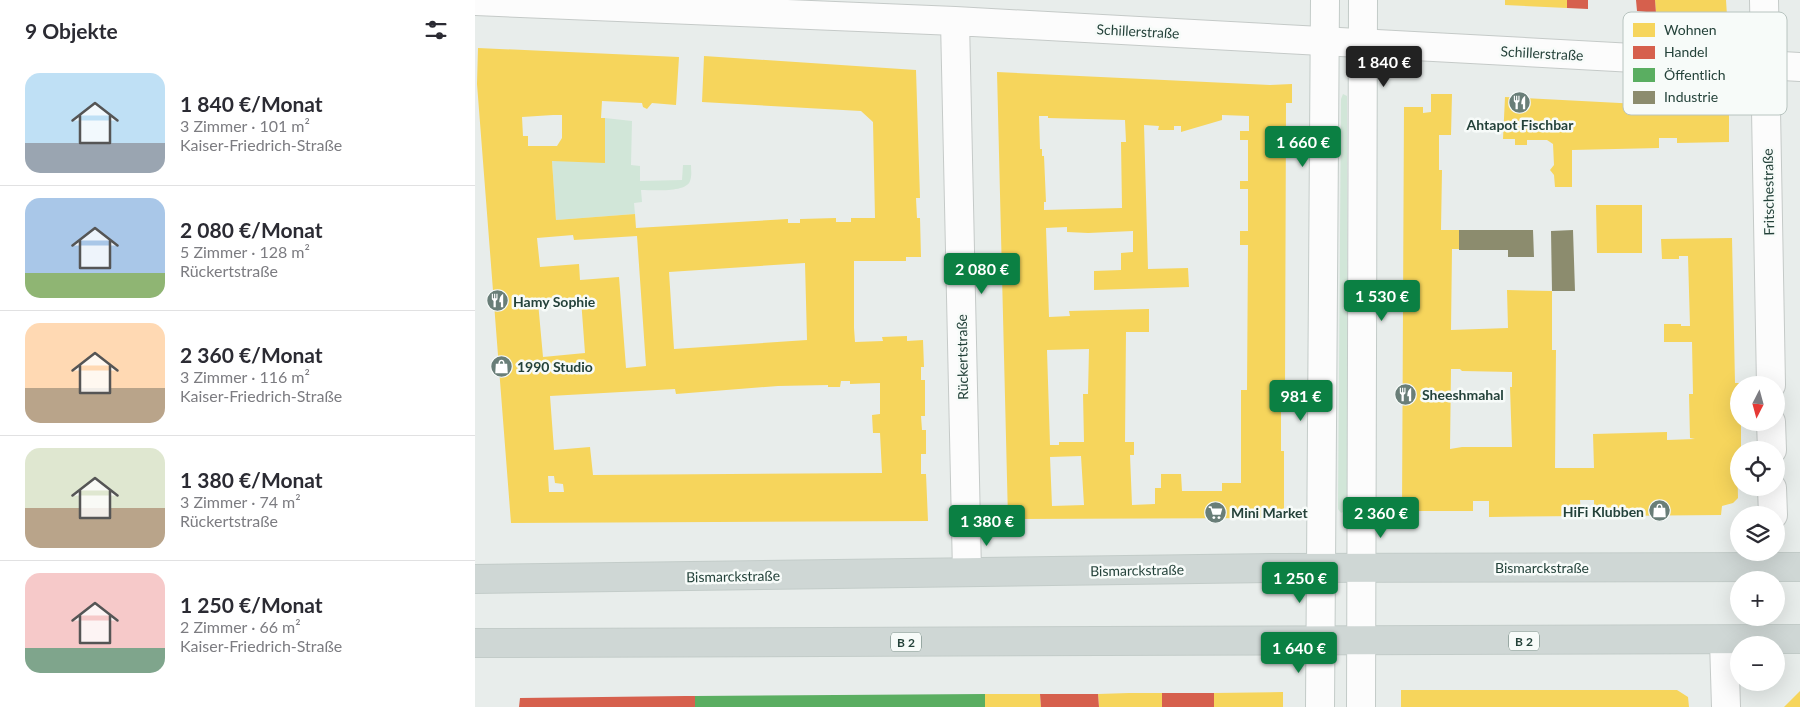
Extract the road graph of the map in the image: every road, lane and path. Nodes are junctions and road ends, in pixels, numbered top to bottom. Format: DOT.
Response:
graph roads {
  1 [pos="1325,0"];
  2 [pos="1363,0"];
  3 [pos="475,1"];
  4 [pos="955,21"];
  5 [pos="1325,40"];
  6 [pos="1363,43"];
  7 [pos="1623,58"];
  8 [pos="1787,67"];
  9 [pos="1800,68"];
  10 [pos="1767,115"];
  11 [pos="1771,376"];
  12 [pos="1783,562"];
  13 [pos="1321,568"];
  14 [pos="1360,568"];
  15 [pos="967,572"];
  16 [pos="475,579"];
  17 [pos="1800,639"];
  18 [pos="1724,640"];
  19 [pos="1321,641"];
  20 [pos="1361,641"];
  21 [pos="475,643"];
  22 [pos="1320,707"];
  23 [pos="1361,707"];
  24 [pos="1726,707"];
  1 -- 5 [label="street"];
  2 -- 6 [label="street"];
  3 -- 4 [label="street, Schillerstraße"];
  4 -- 5 [label="street, Schillerstraße"];
  4 -- 15 [label="street, Rückertstraße"];
  5 -- 6 [label="street, Schillerstraße"];
  5 -- 13 [label="street"];
  6 -- 7 [label="street, Schillerstraße"];
  6 -- 14 [label="street"];
  8 -- 9 [label="street, Schillerstraße"];
  10 -- 11 [label="street, Fritschestraße"];
  12 -- 14 [label="main road, Bismarckstraße"];
  13 -- 14 [label="main road, Bismarckstraße"];
  13 -- 15 [label="main road, Bismarckstraße"];
  13 -- 19 [label="street"];
  14 -- 20 [label="street"];
  15 -- 16 [label="main road, Bismarckstraße"];
  17 -- 18 [label="main road, B 2"];
  18 -- 20 [label="main road, B 2"];
  18 -- 24 [label="street"];
  19 -- 20 [label="main road, B 2"];
  19 -- 21 [label="main road, B 2"];
  19 -- 22 [label="street"];
  20 -- 23 [label="street"];
}
